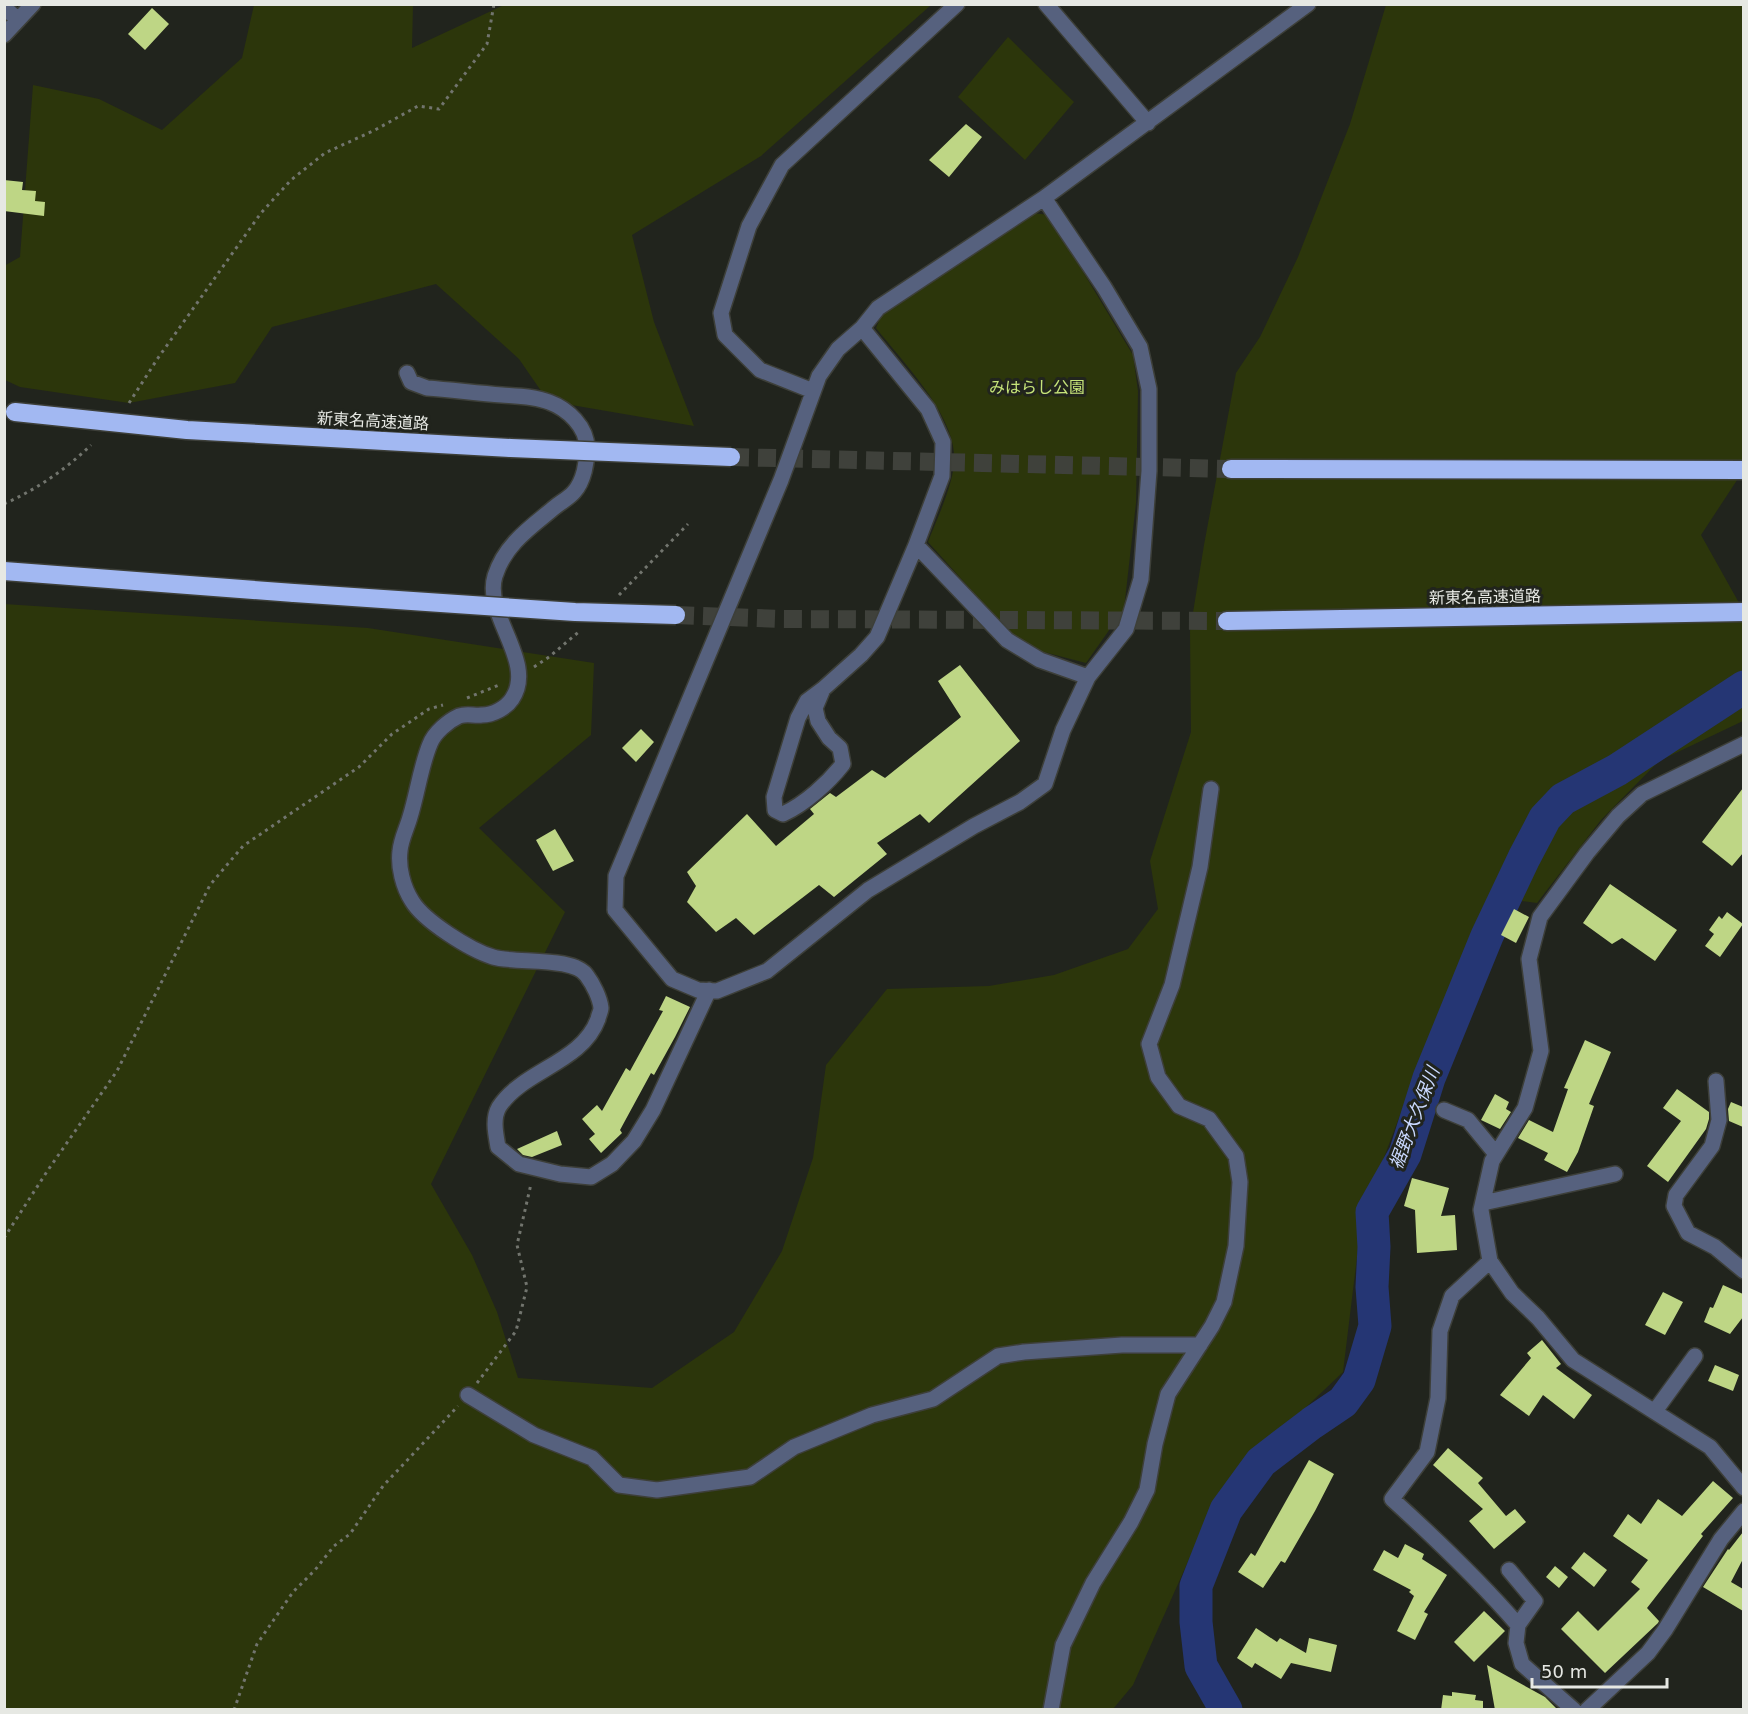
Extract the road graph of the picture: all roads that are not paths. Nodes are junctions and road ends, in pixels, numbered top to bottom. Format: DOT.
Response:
graph roads {
  1 [pos="33,4"];
  2 [pos="957,4"];
  3 [pos="1046,4"];
  4 [pos="1308,4"];
  5 [pos="4,7"];
  6 [pos="18,20"];
  7 [pos="4,35"];
  8 [pos="1148,123"];
  9 [pos="1044,198"];
  10 [pos="862,328"];
  11 [pos="407,373"];
  12 [pos="813,391"];
  13 [pos="15,412"];
  14 [pos="731,457"];
  15 [pos="1231,469"];
  16 [pos="1743,470"];
  17 [pos="916,545"];
  18 [pos="4,572"];
  19 [pos="1743,612"];
  20 [pos="676,615"];
  21 [pos="1227,621"];
  22 [pos="1088,677"];
  23 [pos="823,689"];
  24 [pos="1743,744"];
  25 [pos="1211,789"];
  26 [pos="709,990"];
  27 [pos="1716,1081"];
  28 [pos="1444,1110"];
  29 [pos="1496,1154"];
  30 [pos="1615,1174"];
  31 [pos="1483,1203"];
  32 [pos="1490,1261"];
  33 [pos="1743,1271"];
  34 [pos="1200,1346"];
  35 [pos="1695,1356"];
  36 [pos="468,1395"];
  37 [pos="1655,1411"];
  38 [pos="1743,1488"];
  39 [pos="1743,1512"];
  40 [pos="1509,1570"];
  41 [pos="1518,1625"];
  42 [pos="1051,1710"];
  43 [pos="1574,1710"];
  44 [pos="1587,1710"];
  1 -- 6 [label="street"];
  2 -- 12 [label="street"];
  3 -- 8 [label="street"];
  4 -- 8 [label="street"];
  5 -- 6 [label="street"];
  6 -- 7 [label="street"];
  8 -- 9 [label="street"];
  9 -- 10 [label="street"];
  9 -- 22 [label="street"];
  10 -- 12 [label="street"];
  10 -- 17 [label="street"];
  11 -- 26 [label="street"];
  12 -- 26 [label="street"];
  13 -- 14 [label="highway, 新東名高速道路, bridge"];
  15 -- 16 [label="highway"];
  17 -- 22 [label="street"];
  17 -- 23 [label="street"];
  18 -- 20 [label="highway, bridge"];
  19 -- 21 [label="highway, 新東名高速道路"];
  22 -- 26 [label="street"];
  23 -- 23 [label="street"];
  24 -- 29 [label="street"];
  25 -- 34 [label="street"];
  27 -- 33 [label="street"];
  28 -- 29 [label="street"];
  29 -- 31 [label="street"];
  30 -- 31 [label="street"];
  31 -- 32 [label="street"];
  32 -- 37 [label="street"];
  32 -- 41 [label="street"];
  34 -- 36 [label="street"];
  34 -- 42 [label="street"];
  35 -- 37 [label="street"];
  37 -- 38 [label="street"];
  39 -- 44 [label="street"];
  40 -- 41 [label="street"];
  41 -- 43 [label="street"];
}
